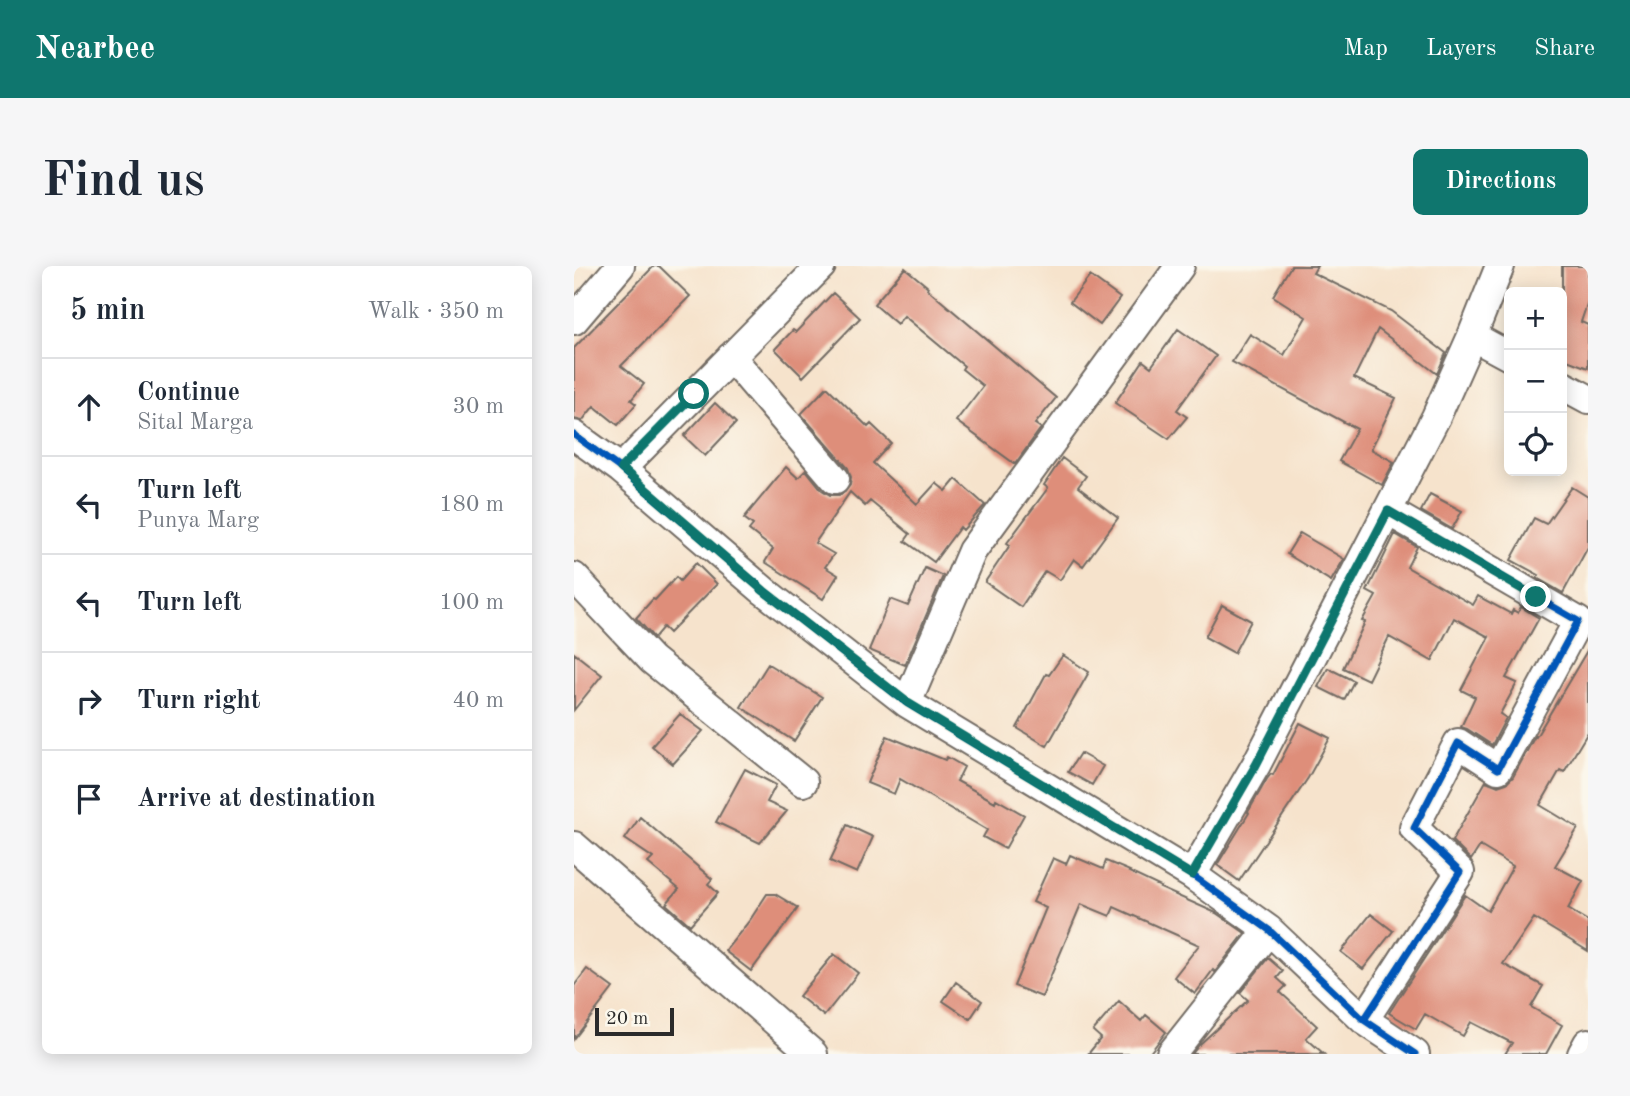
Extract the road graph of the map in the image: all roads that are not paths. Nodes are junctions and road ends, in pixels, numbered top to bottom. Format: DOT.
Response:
graph roads {
  1 [pos="620,266"];
  2 [pos="821,266"];
  3 [pos="1180,266"];
  4 [pos="1500,266"];
  5 [pos="574,320"];
  6 [pos="1472,336"];
  7 [pos="1504,353"];
  8 [pos="731,357"];
  9 [pos="1567,387"];
  10 [pos="1588,399"];
  11 [pos="574,435"];
  12 [pos="621,468"];
  13 [pos="835,479"];
  14 [pos="1388,511"];
  15 [pos="574,577"];
  16 [pos="908,703"];
  17 [pos="803,782"];
  18 [pos="574,846"];
  19 [pos="1192,875"];
  20 [pos="1269,930"];
  21 [pos="1364,1020"];
  22 [pos="1588,1043"];
  23 [pos="813,1054"];
  24 [pos="1171,1054"];
  25 [pos="1415,1054"];
  26 [pos="1581,1054"];
  1 -- 5 [label="street"];
  2 -- 8 [label="street"];
  3 -- 16 [label="street"];
  4 -- 6 [label="street"];
  6 -- 7 [label="street"];
  6 -- 14 [label="street"];
  8 -- 12 [label="street"];
  8 -- 13 [label="street"];
  9 -- 10 [label="street"];
  11 -- 12 [label="street"];
  12 -- 16 [label="street"];
  14 -- 19 [label="street"];
  14 -- 21 [label="street"];
  15 -- 17 [label="street"];
  16 -- 19 [label="street"];
  18 -- 23 [label="street"];
  19 -- 20 [label="street"];
  20 -- 21 [label="street"];
  20 -- 24 [label="street"];
  21 -- 25 [label="street"];
  22 -- 26 [label="street"];
}
